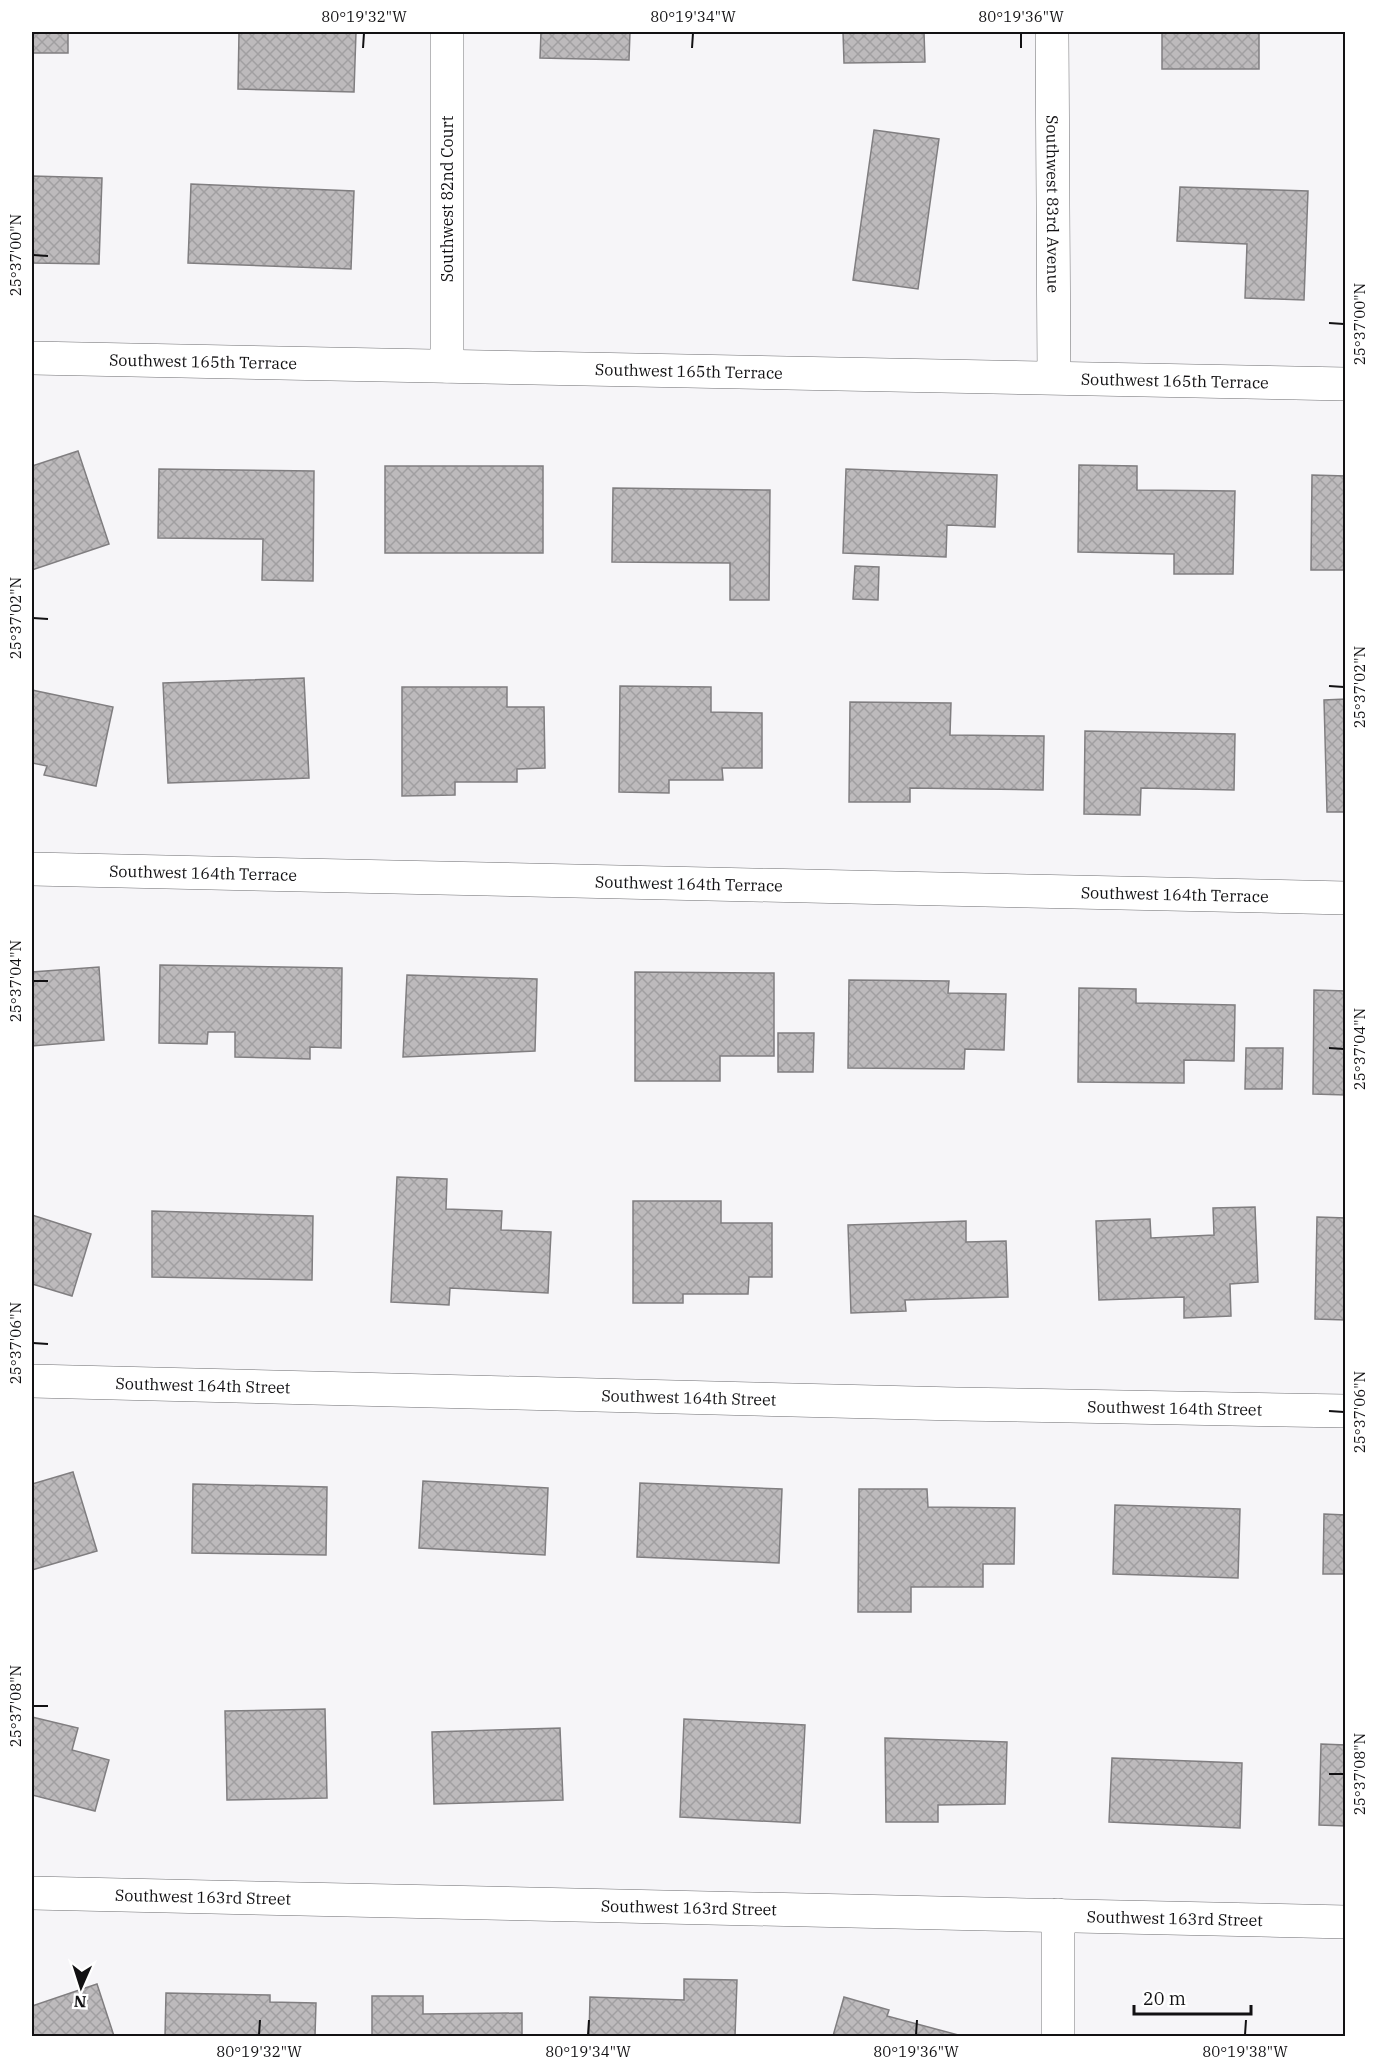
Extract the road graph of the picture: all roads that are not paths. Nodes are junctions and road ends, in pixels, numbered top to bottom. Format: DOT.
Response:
graph roads {
  1 [pos="447,32"];
  2 [pos="1052,32"];
  3 [pos="32,358"];
  4 [pos="447,366"];
  5 [pos="1054,377"];
  6 [pos="1346,384"];
  7 [pos="32,869"];
  8 [pos="1346,898"];
  9 [pos="32,1382"];
  10 [pos="1346,1411"];
  11 [pos="32,1893"];
  12 [pos="1058,1915"];
  13 [pos="1346,1922"];
  14 [pos="1058,2037"];
  1 -- 4 [label="street, Southwest 82nd Court"];
  2 -- 5 [label="street, Southwest 83rd Avenue"];
  3 -- 4 [label="street, Southwest 165th Terrace"];
  4 -- 5 [label="street, Southwest 165th Terrace"];
  5 -- 6 [label="street, Southwest 165th Terrace"];
  7 -- 8 [label="street, Southwest 164th Terrace"];
  9 -- 10 [label="street, Southwest 164th Street"];
  11 -- 12 [label="street, Southwest 163rd Street"];
  12 -- 13 [label="street, Southwest 163rd Street"];
  12 -- 14 [label="street"];
}
